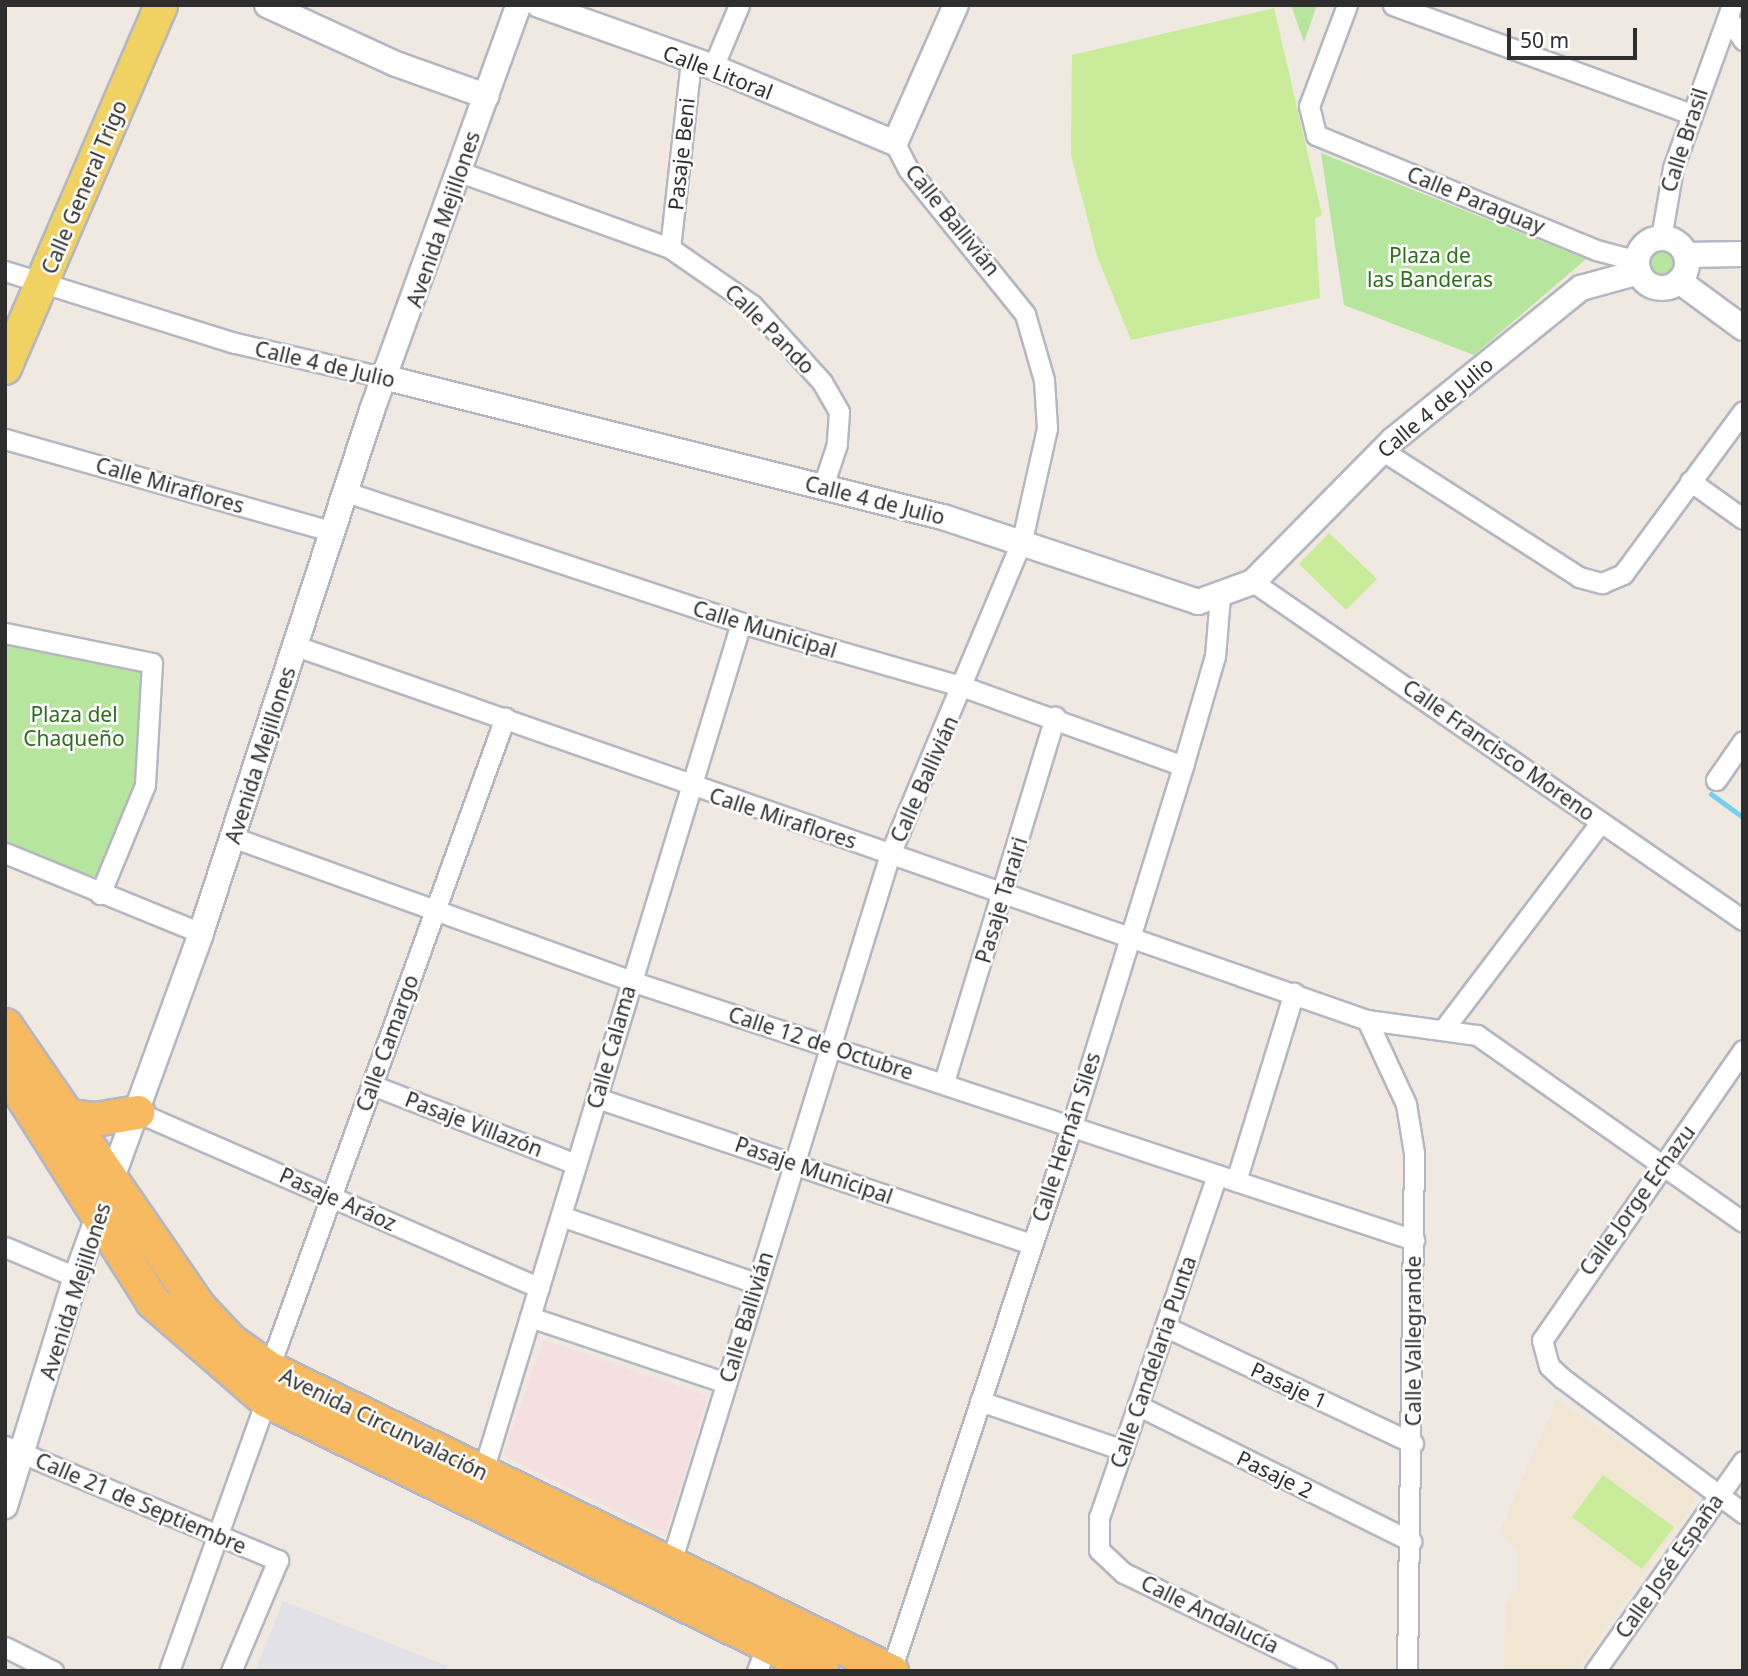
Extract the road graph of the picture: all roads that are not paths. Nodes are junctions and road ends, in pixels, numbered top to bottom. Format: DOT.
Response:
graph roads {
  1 [pos="161,5"];
  2 [pos="267,5"];
  3 [pos="519,5"];
  4 [pos="539,5"];
  5 [pos="739,5"];
  6 [pos="956,5"];
  7 [pos="1347,5"];
  8 [pos="1393,5"];
  9 [pos="303,15"];
  10 [pos="1732,18"];
  11 [pos="1743,40"];
  12 [pos="702,64"];
  13 [pos="486,96"];
  14 [pos="1692,114"];
  15 [pos="895,143"];
  16 [pos="460,172"];
  17 [pos="1661,238"];
  18 [pos="670,248"];
  19 [pos="1743,254"];
  20 [pos="1686,255"];
  21 [pos="1638,266"];
  22 [pos="5,271"];
  23 [pos="45,281"];
  24 [pos="1679,281"];
  25 [pos="1743,328"];
  26 [pos="5,368"];
  27 [pos="387,378"];
  28 [pos="1743,411"];
  29 [pos="5,439"];
  30 [pos="1382,451"];
  31 [pos="1690,481"];
  32 [pos="823,486"];
  33 [pos="346,492"];
  34 [pos="1743,519"];
  35 [pos="334,532"];
  36 [pos="1022,540"];
  37 [pos="1253,582"];
  38 [pos="1220,597"];
  39 [pos="741,623"];
  40 [pos="5,634"];
  41 [pos="296,646"];
  42 [pos="964,687"];
  43 [pos="1055,717"];
  44 [pos="505,718"];
  45 [pos="1743,741"];
  46 [pos="1183,766"];
  47 [pos="1716,780"];
  48 [pos="691,788"];
  49 [pos="1601,822"];
  50 [pos="232,837"];
  51 [pos="5,853"];
  52 [pos="890,854"];
  53 [pos="1004,891"];
  54 [pos="100,894"];
  55 [pos="436,908"];
  56 [pos="1743,920"];
  57 [pos="201,933"];
  58 [pos="1129,936"];
  59 [pos="631,981"];
  60 [pos="1294,993"];
  61 [pos="1367,1020"];
  62 [pos="5,1026"];
  63 [pos="1446,1026"];
  64 [pos="829,1048"];
  65 [pos="1743,1050"];
  66 [pos="5,1069"];
  67 [pos="944,1082"];
  68 [pos="372,1085"];
  69 [pos="597,1098"];
  70 [pos="137,1112"];
  71 [pos="69,1116"];
  72 [pos="1072,1125"];
  73 [pos="794,1162"];
  74 [pos="576,1164"];
  75 [pos="1664,1166"];
  76 [pos="1226,1178"];
  77 [pos="111,1182"];
  78 [pos="332,1196"];
  79 [pos="561,1216"];
  80 [pos="97,1217"];
  81 [pos="1743,1222"];
  82 [pos="1414,1240"];
  83 [pos="1031,1244"];
  84 [pos="5,1247"];
  85 [pos="76,1277"];
  86 [pos="757,1283"];
  87 [pos="539,1288"];
  88 [pos="530,1317"];
  89 [pos="1166,1327"];
  90 [pos="726,1383"];
  91 [pos="267,1384"];
  92 [pos="980,1401"];
  93 [pos="1139,1406"];
  94 [pos="1413,1443"];
  95 [pos="1122,1450"];
  96 [pos="15,1451"];
  97 [pos="1743,1461"];
  98 [pos="483,1471"];
  99 [pos="1718,1496"];
  100 [pos="5,1506"];
  101 [pos="1743,1513"];
  102 [pos="221,1535"];
  103 [pos="1410,1541"];
  104 [pos="1099,1550"];
  105 [pos="666,1579"];
  106 [pos="5,1647"];
  107 [pos="762,1658"];
  108 [pos="53,1671"];
  109 [pos="169,1671"];
  110 [pos="231,1671"];
  111 [pos="821,1671"];
  112 [pos="891,1671"];
  113 [pos="1326,1671"];
  114 [pos="1407,1671"];
  115 [pos="1595,1671"];
  1 -- 23 [label="main road, Calle General Trigo"];
  2 -- 9 [label="street"];
  3 -- 13 [label="street, Avenida Mejillones"];
  4 -- 12 [label="street, Calle Litoral"];
  5 -- 12 [label="street, Pasaje Beni"];
  6 -- 15 [label="street, Calle Ballivián"];
  7 -- 21 [label="street, Calle Paraguay"];
  8 -- 14 [label="street"];
  9 -- 13 [label="street"];
  10 -- 11 [label="street"];
  10 -- 14 [label="street, Calle Brasil"];
  12 -- 15 [label="street, Calle Litoral"];
  12 -- 18 [label="street, Pasaje Beni"];
  13 -- 16 [label="street, Avenida Mejillones"];
  14 -- 17 [label="street, Calle Brasil"];
  15 -- 36 [label="street, Calle Ballivián"];
  16 -- 18 [label="street, Calle Pando"];
  16 -- 27 [label="street, Avenida Mejillones"];
  17 -- 20 [label="street"];
  17 -- 21 [label="street"];
  18 -- 32 [label="street, Calle Pando"];
  19 -- 20 [label="street"];
  20 -- 24 [label="street"];
  21 -- 24 [label="street"];
  21 -- 30 [label="street, Calle 4 de Julio"];
  22 -- 23 [label="street, Calle 4 de Julio"];
  23 -- 26 [label="main road, Calle General Trigo"];
  23 -- 27 [label="street, Calle 4 de Julio"];
  24 -- 25 [label="street"];
  27 -- 32 [label="street, Calle 4 de Julio"];
  27 -- 33 [label="street, Avenida Mejillones"];
  28 -- 31 [label="street"];
  29 -- 35 [label="street, Calle Miraflores"];
  30 -- 31 [label="street"];
  30 -- 37 [label="street, Calle 4 de Julio"];
  31 -- 34 [label="street"];
  32 -- 36 [label="street, Calle 4 de Julio"];
  33 -- 35 [label="street, Avenida Mejillones"];
  33 -- 39 [label="street, Calle Municipal"];
  35 -- 41 [label="street, Avenida Mejillones"];
  36 -- 38 [label="street, Calle 4 de Julio"];
  36 -- 42 [label="street, Calle Ballivián"];
  37 -- 38 [label="street, Calle 4 de Julio"];
  37 -- 49 [label="street, Calle Francisco Moreno"];
  38 -- 46 [label="street, Calle Hernán Siles"];
  39 -- 42 [label="street, Calle Municipal"];
  39 -- 48 [label="street, Calle Calama"];
  40 -- 54 [label="street"];
  41 -- 44 [label="street, Calle Miraflores"];
  41 -- 50 [label="street, Avenida Mejillones"];
  42 -- 43 [label="street, Calle Municipal"];
  42 -- 52 [label="street, Calle Ballivián"];
  43 -- 46 [label="street, Calle Municipal"];
  43 -- 53 [label="street, Pasaje Tarairi"];
  44 -- 48 [label="street, Calle Miraflores"];
  44 -- 55 [label="street, Calle Camargo"];
  45 -- 47 [label="street"];
  46 -- 58 [label="street, Calle Hernán Siles"];
  48 -- 52 [label="street, Calle Miraflores"];
  48 -- 59 [label="street, Calle Calama"];
  49 -- 56 [label="street, Calle Francisco Moreno"];
  49 -- 63 [label="street"];
  50 -- 55 [label="street, Calle 12 de Octubre"];
  50 -- 57 [label="street, Avenida Mejillones"];
  51 -- 54 [label="street"];
  52 -- 53 [label="street, Calle Miraflores"];
  52 -- 64 [label="street, Calle Ballivián"];
  53 -- 58 [label="street, Calle Miraflores"];
  53 -- 67 [label="street, Pasaje Tarairi"];
  54 -- 57 [label="street"];
  55 -- 59 [label="street, Calle 12 de Octubre"];
  55 -- 68 [label="street, Calle Camargo"];
  57 -- 70 [label="street, Avenida Mejillones"];
  58 -- 60 [label="street, Calle Miraflores"];
  58 -- 72 [label="street, Calle Hernán Siles"];
  59 -- 64 [label="street, Calle 12 de Octubre"];
  59 -- 69 [label="street, Calle Calama"];
  60 -- 61 [label="street, Calle Miraflores"];
  60 -- 76 [label="street, Calle Candelaria Punta"];
  61 -- 63 [label="street, Calle Miraflores"];
  61 -- 82 [label="street, Calle Vallegrande"];
  62 -- 71 [label="highway, Avenida Circunvalación"];
  63 -- 75 [label="street, Calle Miraflores"];
  64 -- 67 [label="street, Calle 12 de Octubre"];
  64 -- 73 [label="street, Calle Ballivián"];
  65 -- 75 [label="street, Calle Jorge Echazu"];
  66 -- 80 [label="highway, Avenida Circunvalación"];
  67 -- 72 [label="street, Calle 12 de Octubre"];
  68 -- 74 [label="street, Pasaje Villazón"];
  68 -- 78 [label="street, Calle Camargo"];
  69 -- 73 [label="street, Pasaje Municipal"];
  69 -- 74 [label="street, Calle Calama"];
  70 -- 71 [label="highway"];
  70 -- 77 [label="street, Avenida Mejillones"];
  70 -- 78 [label="street, Pasaje Aráoz"];
  71 -- 77 [label="highway, Avenida Circunvalación"];
  72 -- 76 [label="street, Calle 12 de Octubre"];
  72 -- 83 [label="street, Calle Hernán Siles"];
  73 -- 83 [label="street, Pasaje Municipal"];
  73 -- 86 [label="street, Calle Ballivián"];
  74 -- 79 [label="street, Calle Calama"];
  75 -- 81 [label="street, Calle Miraflores"];
  75 -- 99 [label="street, Calle Jorge Echazu"];
  76 -- 82 [label="street, Calle 12 de Octubre"];
  76 -- 89 [label="street, Calle Candelaria Punta"];
  77 -- 80 [label="street, Avenida Mejillones"];
  77 -- 91 [label="highway, Avenida Circunvalación"];
  78 -- 87 [label="street, Pasaje Aráoz"];
  78 -- 91 [label="street, Calle Camargo"];
  79 -- 86 [label="street"];
  79 -- 87 [label="street, Calle Calama"];
  80 -- 85 [label="street, Avenida Mejillones"];
  80 -- 91 [label="highway, Avenida Circunvalación"];
  82 -- 94 [label="street, Calle Vallegrande"];
  83 -- 92 [label="street, Calle Hernán Siles"];
  84 -- 85 [label="street"];
  85 -- 96 [label="street, Avenida Mejillones"];
  86 -- 90 [label="street, Calle Ballivián"];
  87 -- 88 [label="street, Calle Calama"];
  88 -- 90 [label="street"];
  88 -- 98 [label="street, Calle Calama"];
  89 -- 93 [label="street, Calle Candelaria Punta"];
  89 -- 94 [label="street, Pasaje 1"];
  90 -- 105 [label="street, Calle Ballivián"];
  91 -- 98 [label="highway, Avenida Circunvalación"];
  91 -- 102 [label="street, Calle Camargo"];
  91 -- 105 [label="highway, Avenida Circunvalación"];
  92 -- 95 [label="street"];
  92 -- 112 [label="street, Calle Hernán Siles"];
  93 -- 95 [label="street, Calle Candelaria Punta"];
  93 -- 103 [label="street, Pasaje 2"];
  94 -- 103 [label="street, Calle Vallegrande"];
  95 -- 104 [label="street, Calle Candelaria Punta"];
  96 -- 100 [label="street, Avenida Mejillones"];
  96 -- 102 [label="street, Calle 21 de Septiembre"];
  97 -- 99 [label="street, Calle José España"];
  98 -- 105 [label="highway, Avenida Circunvalación"];
  99 -- 101 [label="street"];
  99 -- 115 [label="street, Calle José España"];
  102 -- 109 [label="street, Calle Camargo"];
  102 -- 110 [label="street, Calle 21 de Septiembre"];
  103 -- 114 [label="street, Calle Vallegrande"];
  104 -- 113 [label="street, Calle Andalucía"];
  105 -- 107 [label="highway, Avenida Circunvalación"];
  105 -- 112 [label="highway, Avenida Circunvalación"];
  106 -- 108 [label="street"];
  107 -- 111 [label="highway, Avenida Circunvalación"];
}
